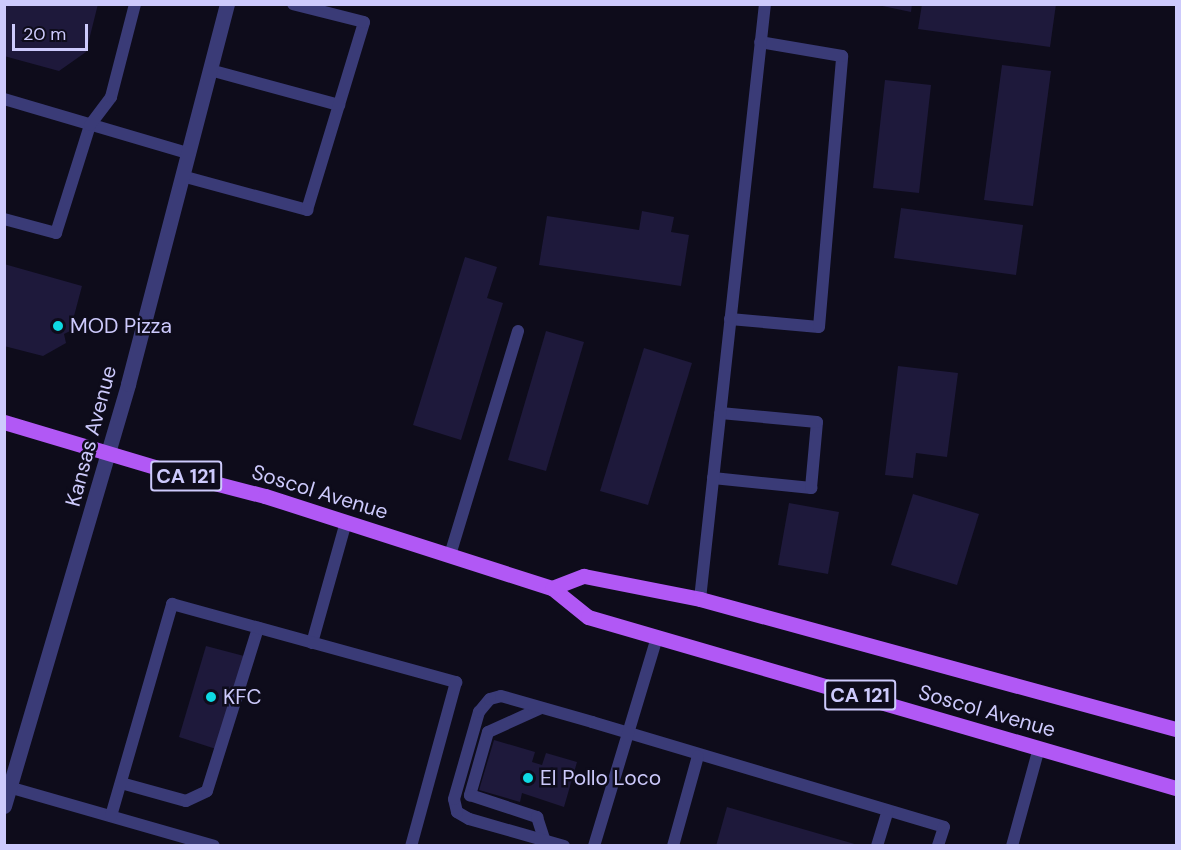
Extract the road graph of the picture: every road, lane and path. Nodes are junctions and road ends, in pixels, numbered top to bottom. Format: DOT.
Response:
graph roads {
  1 [pos="135,4"];
  2 [pos="227,4"];
  3 [pos="293,4"];
  4 [pos="765,4"];
  5 [pos="760,42"];
  6 [pos="210,70"];
  7 [pos="4,99"];
  8 [pos="339,105"];
  9 [pos="90,125"];
  10 [pos="188,153"];
  11 [pos="182,177"];
  12 [pos="4,219"];
  13 [pos="730,320"];
  14 [pos="518,331"];
  15 [pos="720,413"];
  16 [pos="4,422"];
  17 [pos="108,453"];
  18 [pos="713,478"];
  19 [pos="346,522"];
  20 [pos="450,555"];
  21 [pos="552,588"];
  22 [pos="700,598"];
  23 [pos="258,628"];
  24 [pos="657,637"];
  25 [pos="312,643"];
  26 [pos="541,708"];
  27 [pos="1176,729"];
  28 [pos="626,732"];
  29 [pos="1039,748"];
  30 [pos="698,756"];
  31 [pos="121,783"];
  32 [pos="1176,788"];
  33 [pos="7,797"];
  34 [pos="888,811"];
  35 [pos="111,816"];
  36 [pos="544,839"];
  37 [pos="214,846"];
  38 [pos="411,846"];
  39 [pos="564,846"];
  40 [pos="594,846"];
  41 [pos="673,846"];
  42 [pos="878,846"];
  43 [pos="938,846"];
  44 [pos="1012,846"];
  1 -- 9 [label="lane"];
  2 -- 6 [label="street, Kansas Avenue"];
  3 -- 8 [label="lane"];
  4 -- 5 [label="lane"];
  5 -- 13 [label="lane"];
  5 -- 13 [label="lane"];
  6 -- 8 [label="lane"];
  6 -- 10 [label="street, Kansas Avenue"];
  7 -- 9 [label="lane"];
  8 -- 11 [label="lane"];
  9 -- 10 [label="lane"];
  9 -- 12 [label="lane"];
  10 -- 11 [label="street, Kansas Avenue"];
  11 -- 17 [label="street, Kansas Avenue"];
  13 -- 15 [label="lane"];
  14 -- 20 [label="lane"];
  15 -- 18 [label="lane"];
  15 -- 18 [label="lane"];
  16 -- 17 [label="main road, Soscol Avenue / CA 121"];
  17 -- 19 [label="main road, Soscol Avenue / CA 121"];
  17 -- 33 [label="street, Kansas Avenue"];
  18 -- 22 [label="lane"];
  19 -- 20 [label="main road, Soscol Avenue / CA 121"];
  19 -- 25 [label="lane"];
  20 -- 21 [label="main road, Soscol Avenue / CA 121"];
  21 -- 22 [label="main road, Soscol Avenue / CA 121"];
  21 -- 24 [label="main road, Soscol Avenue / CA 121"];
  22 -- 27 [label="main road, Soscol Avenue / CA 121"];
  23 -- 25 [label="lane"];
  23 -- 31 [label="lane"];
  23 -- 31 [label="lane"];
  24 -- 28 [label="lane"];
  24 -- 29 [label="main road, Soscol Avenue / CA 121"];
  25 -- 38 [label="lane"];
  26 -- 28 [label="lane"];
  26 -- 36 [label="lane"];
  26 -- 36 [label="lane"];
  28 -- 30 [label="lane"];
  28 -- 40 [label="lane"];
  29 -- 32 [label="main road, Soscol Avenue / CA 121"];
  29 -- 44 [label="lane"];
  30 -- 34 [label="lane"];
  30 -- 41 [label="lane"];
  31 -- 35 [label="lane"];
  33 -- 35 [label="lane"];
  34 -- 42 [label="lane"];
  34 -- 43 [label="lane"];
  35 -- 37 [label="lane"];
  36 -- 39 [label="lane"];
}
